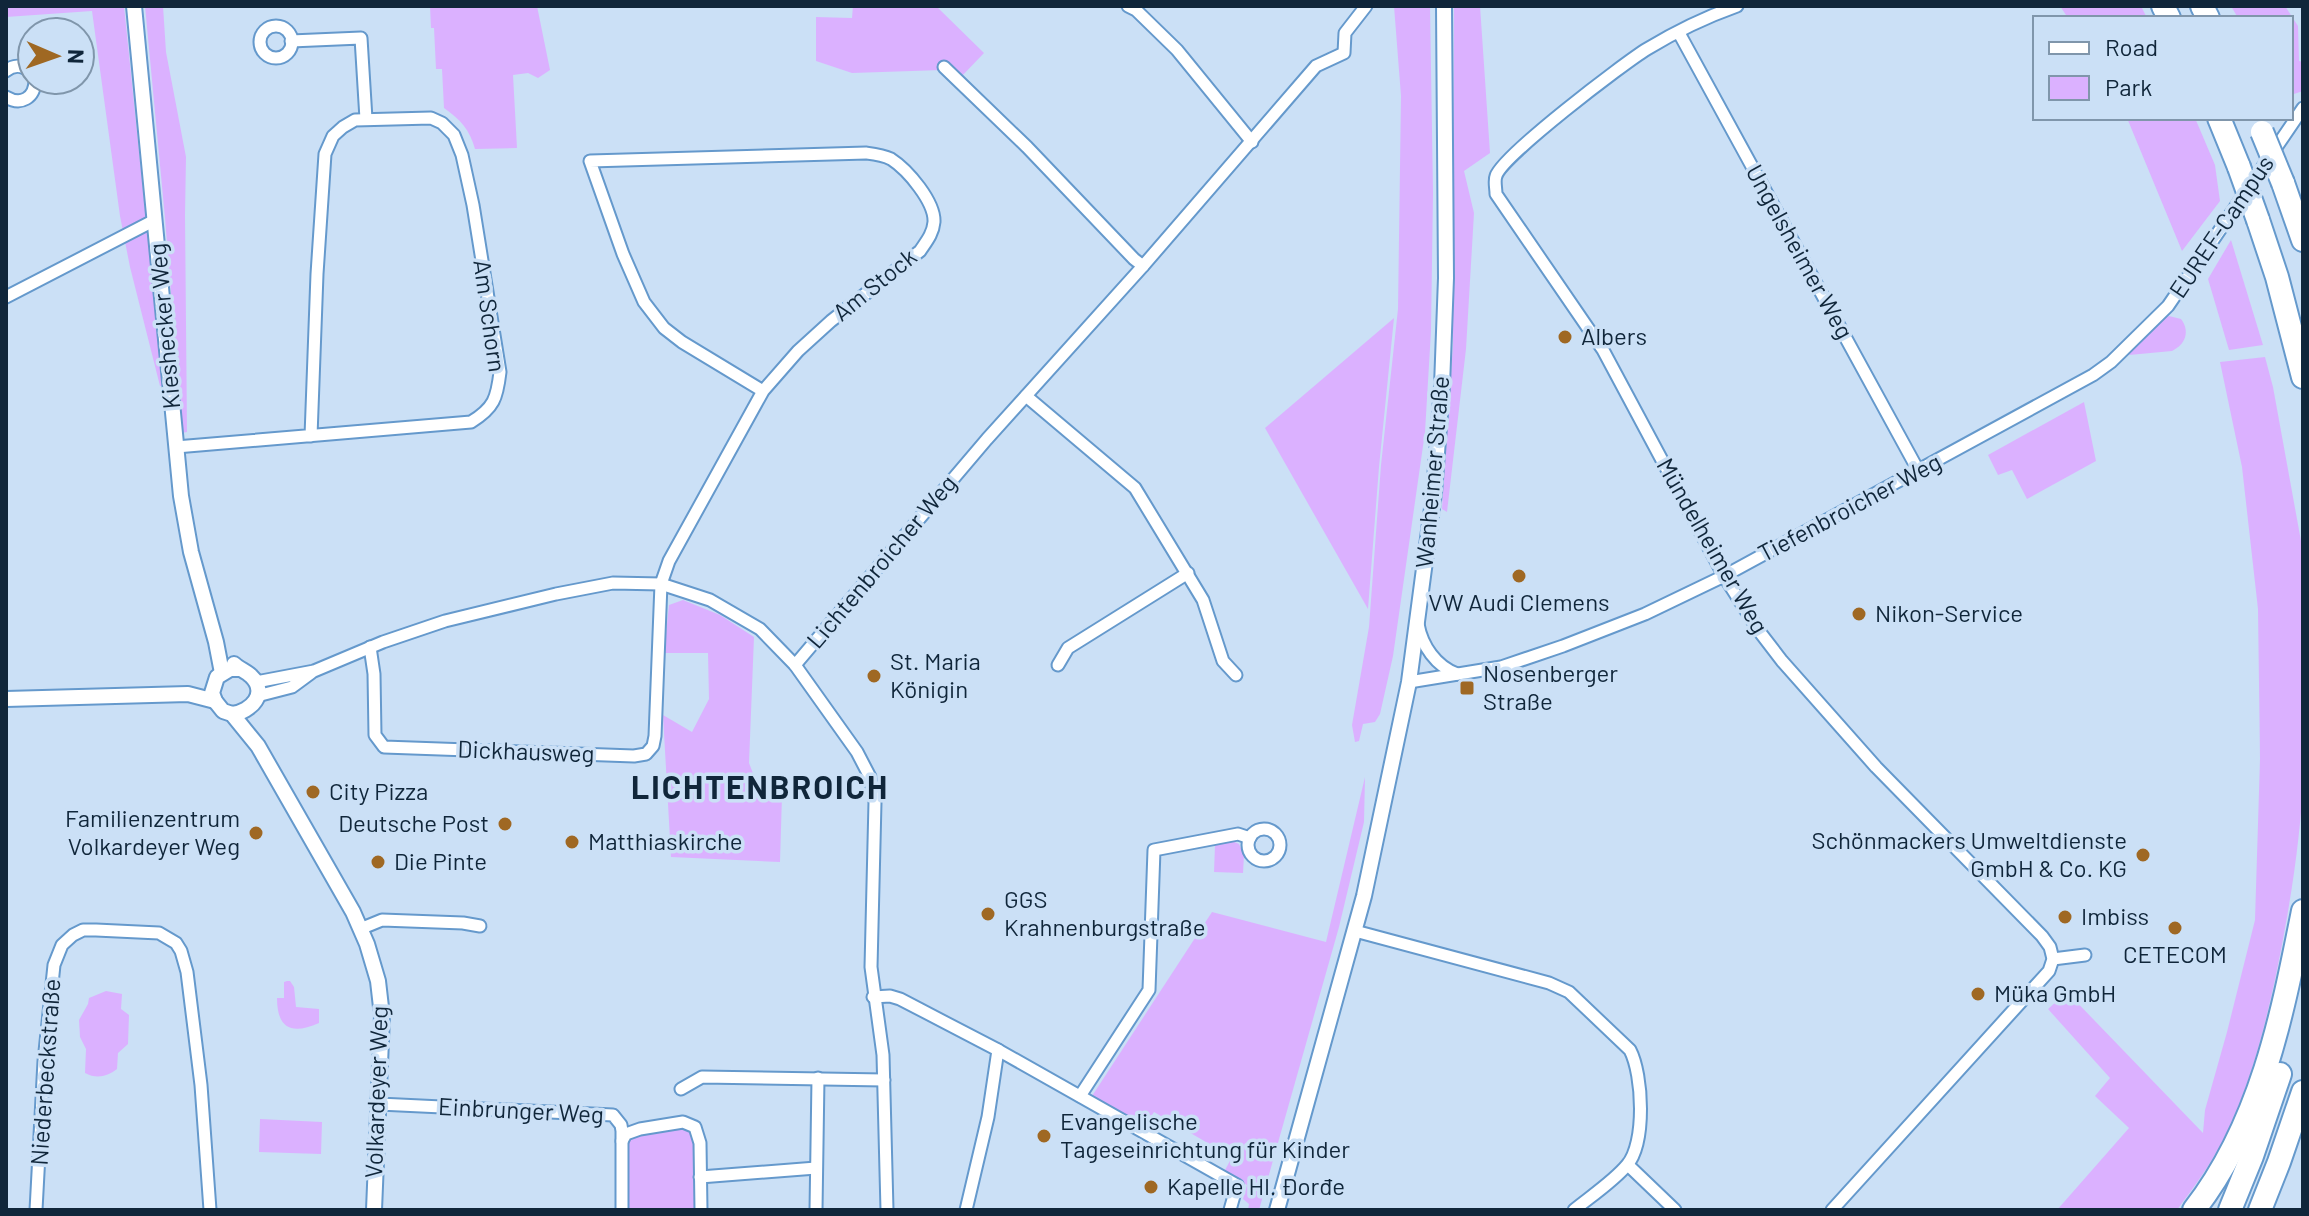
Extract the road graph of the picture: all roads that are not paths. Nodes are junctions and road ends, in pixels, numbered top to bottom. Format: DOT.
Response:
graph roads {
  1 [pos="134,6"];
  2 [pos="1128,6"];
  3 [pos="1366,6"];
  4 [pos="1444,6"];
  5 [pos="1737,6"];
  6 [pos="1679,33"];
  7 [pos="291,41"];
  8 [pos="944,67"];
  9 [pos="28,96"];
  10 [pos="6,97"];
  11 [pos="2303,108"];
  12 [pos="366,119"];
  13 [pos="2220,120"];
  14 [pos="2259,125"];
  15 [pos="1252,142"];
  16 [pos="155,220"];
  17 [pos="2303,240"];
  18 [pos="1143,266"];
  19 [pos="6,297"];
  20 [pos="2168,306"];
  21 [pos="2303,377"];
  22 [pos="763,391"];
  23 [pos="1026,396"];
  24 [pos="311,436"];
  25 [pos="176,447"];
  26 [pos="1918,470"];
  27 [pos="1188,573"];
  28 [pos="1724,576"];
  29 [pos="661,584"];
  30 [pos="1418,619"];
  31 [pos="216,642"];
  32 [pos="370,647"];
  33 [pos="795,665"];
  34 [pos="1058,665"];
  35 [pos="239,669"];
  36 [pos="1458,674"];
  37 [pos="1236,675"];
  38 [pos="218,678"];
  39 [pos="1409,682"];
  40 [pos="188,694"];
  41 [pos="255,695"];
  42 [pos="6,699"];
  43 [pos="215,701"];
  44 [pos="232,714"];
  45 [pos="258,746"];
  46 [pos="1250,838"];
  47 [pos="2303,911"];
  48 [pos="480,926"];
  49 [pos="360,929"];
  50 [pos="1355,931"];
  51 [pos="2085,955"];
  52 [pos="2053,959"];
  53 [pos="2303,984"];
  54 [pos="873,997"];
  55 [pos="998,1050"];
  56 [pos="818,1078"];
  57 [pos="884,1080"];
  58 [pos="681,1089"];
  59 [pos="2303,1092"];
  60 [pos="1080,1096"];
  61 [pos="379,1104"];
  62 [pos="621,1141"];
  63 [pos="1628,1165"];
  64 [pos="816,1168"];
  65 [pos="700,1177"];
  66 [pos="36,1210"];
  67 [pos="210,1210"];
  68 [pos="374,1210"];
  69 [pos="622,1210"];
  70 [pos="701,1210"];
  71 [pos="816,1210"];
  72 [pos="887,1210"];
  73 [pos="966,1210"];
  74 [pos="1230,1210"];
  75 [pos="1277,1210"];
  76 [pos="1574,1210"];
  77 [pos="1675,1210"];
  78 [pos="1832,1210"];
  79 [pos="2194,1210"];
  80 [pos="2230,1210"];
  81 [pos="2260,1210"];
  1 -- 16 [label="street, Kieshecker Weg"];
  2 -- 15 [label="street"];
  3 -- 15 [label="street, Lichtenbroicher Weg"];
  4 -- 30 [label="street, Wanheimer Straße"];
  5 -- 6 [label="street"];
  6 -- 26 [label="street, Ungelsheimer Weg"];
  6 -- 28 [label="street, Mündelheimer Weg"];
  7 -- 12 [label="street"];
  8 -- 18 [label="street"];
  9 -- 10 [label="street"];
  11 -- 20 [label="street, EUREF-Campus"];
  12 -- 24 [label="street, Am Schorn"];
  12 -- 24 [label="street, Am Schorn"];
  13 -- 21 [label="highway, bridge"];
  14 -- 17 [label="highway, bridge"];
  15 -- 18 [label="street, Lichtenbroicher Weg"];
  16 -- 19 [label="street"];
  16 -- 25 [label="street, Kieshecker Weg"];
  18 -- 23 [label="street, Lichtenbroicher Weg"];
  20 -- 26 [label="street, Tiefenbroicher Weg"];
  22 -- 22 [label="street, Am Stock"];
  22 -- 29 [label="street, Am Stock"];
  23 -- 27 [label="street"];
  23 -- 33 [label="street, Lichtenbroicher Weg"];
  24 -- 25 [label="street, Am Schorn"];
  25 -- 31 [label="street, Kieshecker Weg"];
  26 -- 28 [label="street, Tiefenbroicher Weg"];
  27 -- 34 [label="street"];
  27 -- 37 [label="street"];
  28 -- 36 [label="street, Tiefenbroicher Weg"];
  28 -- 52 [label="street, Mündelheimer Weg"];
  29 -- 32 [label="street, Lichtenbroicher Weg"];
  29 -- 32 [label="street, Dickhausweg"];
  29 -- 33 [label="street, Lichtenbroicher Weg"];
  30 -- 36 [label="street"];
  30 -- 39 [label="street, Wanheimer Straße"];
  31 -- 35 [label="street, Kieshecker Weg"];
  31 -- 38 [label="street, Kieshecker Weg"];
  32 -- 41 [label="street, Lichtenbroicher Weg"];
  33 -- 54 [label="street"];
  35 -- 38 [label="street"];
  35 -- 41 [label="street"];
  36 -- 39 [label="street, Tiefenbroicher Weg"];
  38 -- 40 [label="street"];
  38 -- 43 [label="street"];
  39 -- 50 [label="street, Wanheimer Straße"];
  40 -- 42 [label="street"];
  40 -- 43 [label="street"];
  41 -- 44 [label="street"];
  41 -- 45 [label="street, Volkardeyer Weg"];
  43 -- 44 [label="street, Volkardeyer Weg"];
  44 -- 45 [label="street, Volkardeyer Weg"];
  45 -- 49 [label="street, Volkardeyer Weg"];
  46 -- 60 [label="street"];
  47 -- 79 [label="highway"];
  48 -- 49 [label="street"];
  49 -- 61 [label="street, Volkardeyer Weg"];
  50 -- 63 [label="street"];
  50 -- 75 [label="street, Wanheimer Straße"];
  51 -- 52 [label="street"];
  52 -- 78 [label="street"];
  53 -- 80 [label="highway"];
  54 -- 55 [label="street"];
  54 -- 57 [label="street"];
  55 -- 60 [label="street"];
  55 -- 73 [label="street"];
  56 -- 57 [label="street"];
  56 -- 58 [label="street"];
  56 -- 64 [label="street"];
  57 -- 72 [label="street"];
  59 -- 81 [label="highway"];
  60 -- 74 [label="street"];
  61 -- 62 [label="street, Einbrunger Weg"];
  61 -- 68 [label="street, Volkardeyer Weg"];
  62 -- 65 [label="street"];
  62 -- 69 [label="street, Einbrunger Weg"];
  63 -- 76 [label="street"];
  63 -- 77 [label="street"];
  64 -- 65 [label="street"];
  64 -- 71 [label="street"];
  65 -- 70 [label="street"];
  66 -- 67 [label="street, Niederbeckstraße"];
}
